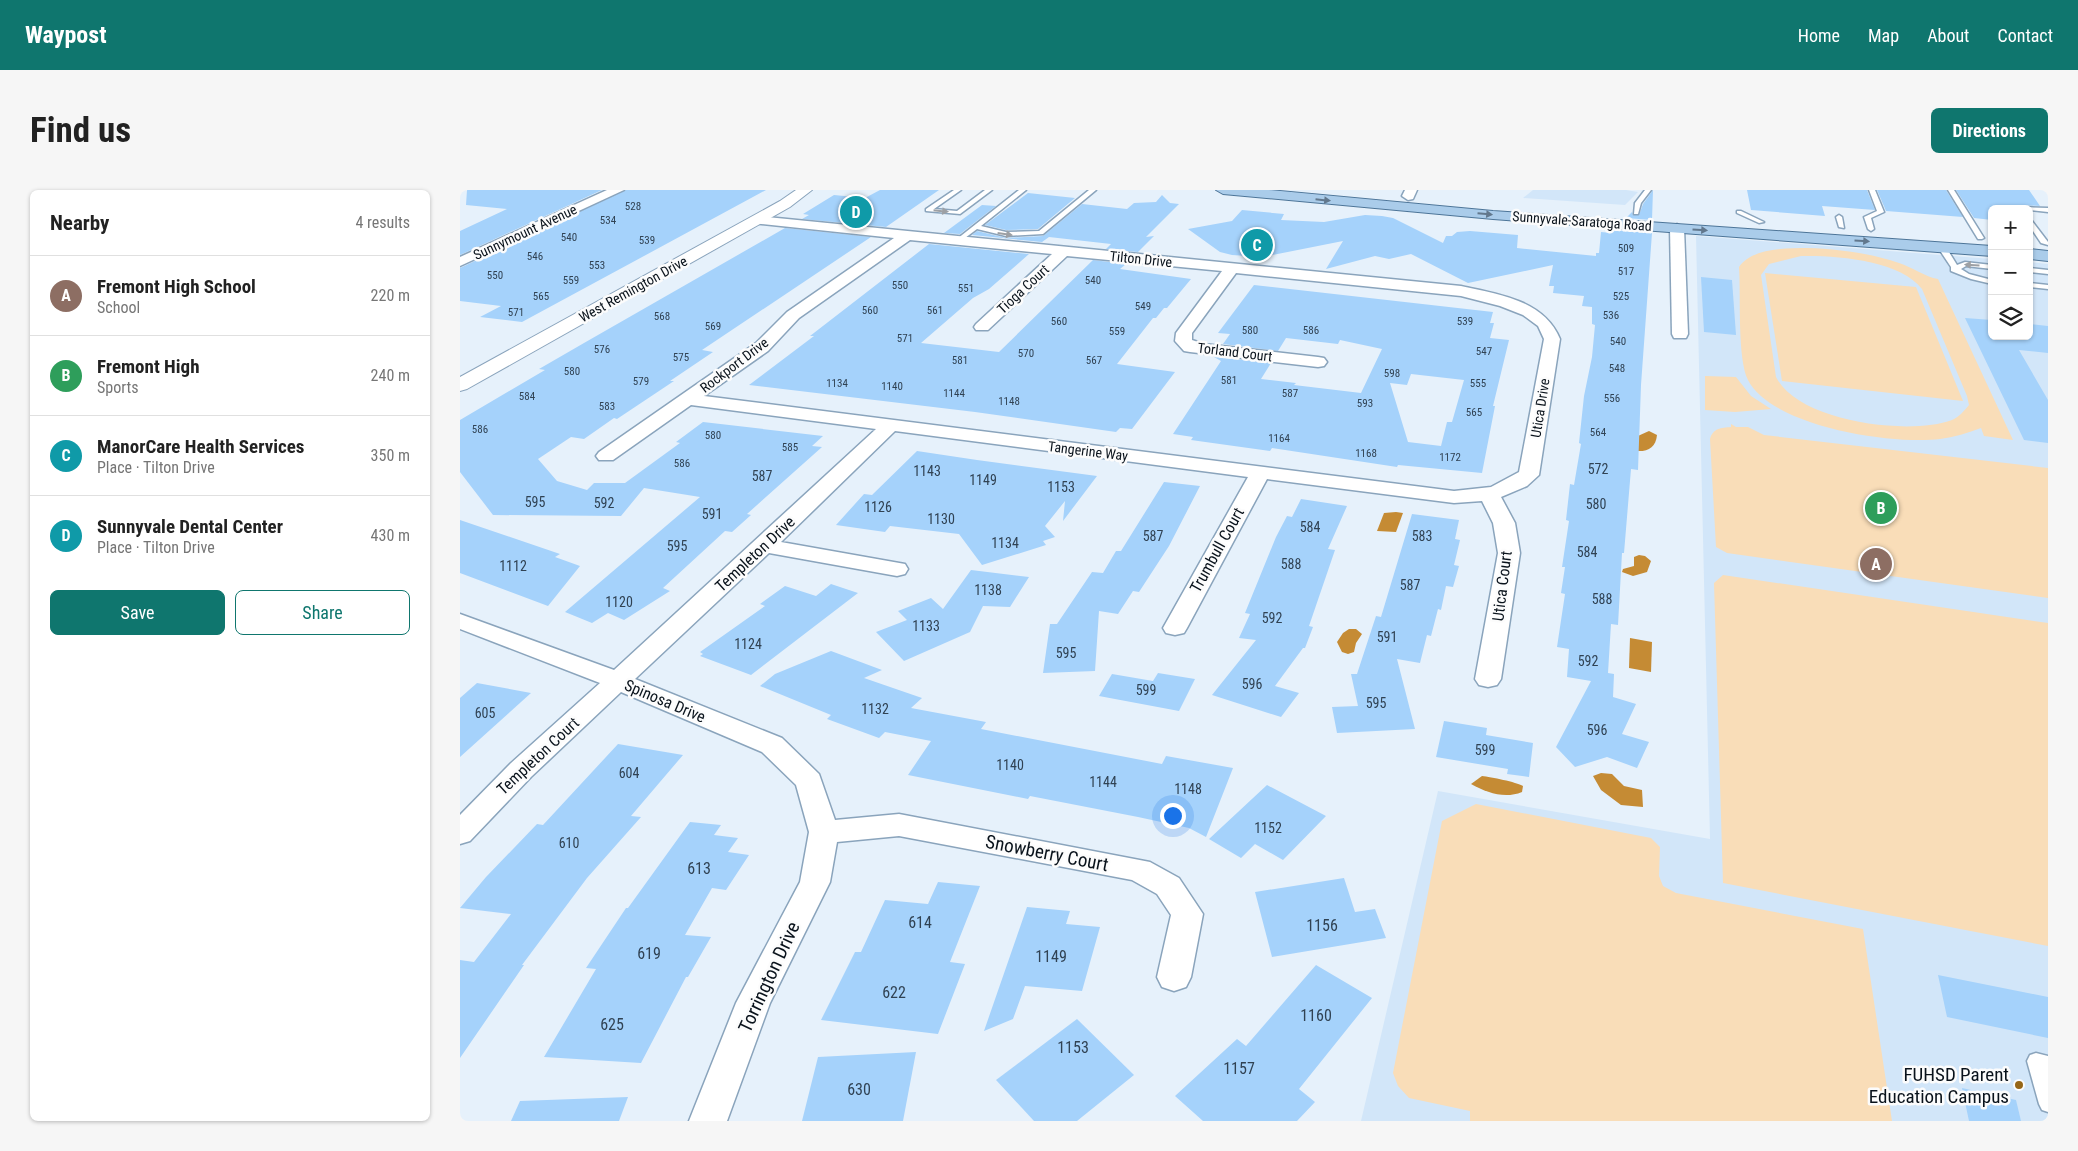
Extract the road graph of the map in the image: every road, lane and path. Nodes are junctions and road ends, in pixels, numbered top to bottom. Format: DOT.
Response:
graph roads {
  1 [pos="618,190"];
  2 [pos="805,190"];
  3 [pos="958,190"];
  4 [pos="989,190"];
  5 [pos="1023,190"];
  6 [pos="1093,190"];
  7 [pos="1223,190"];
  8 [pos="1347,190"];
  9 [pos="1648,190"];
  10 [pos="1872,190"];
  11 [pos="1951,190"];
  12 [pos="1409,193"];
  13 [pos="2033,209"];
  14 [pos="2048,210"];
  15 [pos="1739,212"];
  16 [pos="1636,213"];
  17 [pos="756,220"];
  18 [pos="1761,222"];
  19 [pos="976,227"];
  20 [pos="1677,228"];
  21 [pos="2033,228"];
  22 [pos="1871,229"];
  23 [pos="907,235"];
  24 [pos="959,240"];
  25 [pos="1988,240"];
  26 [pos="1941,246"];
  27 [pos="2042,249"];
  28 [pos="1064,251"];
  29 [pos="1988,251"];
  30 [pos="460,262"];
  31 [pos="1988,266"];
  32 [pos="1232,268"];
  33 [pos="1954,269"];
  34 [pos="2033,270"];
  35 [pos="2046,272"];
  36 [pos="1988,281"];
  37 [pos="2033,285"];
  38 [pos="2048,287"];
  39 [pos="1522,309"];
  40 [pos="982,327"];
  41 [pos="1680,334"];
  42 [pos="1318,362"];
  43 [pos="460,385"];
  44 [pos="688,399"];
  45 [pos="891,425"];
  46 [pos="606,456"];
  47 [pos="1260,473"];
  48 [pos="1489,495"];
  49 [pos="764,546"];
  50 [pos="897,569"];
  51 [pos="460,621"];
  52 [pos="1175,628"];
  53 [pos="1488,680"];
  54 [pos="618,681"];
  55 [pos="824,832"];
  56 [pos="460,833"];
  57 [pos="1174,977"];
  58 [pos="2048,1064"];
  59 [pos="2048,1104"];
  60 [pos="708,1121"];
  1 -- 30 [label="street, Sunnymount Avenue"];
  2 -- 17 [label="street, West Remington Drive"];
  3 -- 4 [label="lane, one-way"];
  5 -- 19 [label="lane"];
  19 -- 6 [label="lane, one-way"];
  7 -- 20 [label="main road, Sunnyvale-Saratoga Road, one-way"];
  8 -- 12 [label="main road, Sunnyvale-Saratoga Road"];
  9 -- 16 [label="lane"];
  10 -- 22 [label="lane"];
  11 -- 25 [label="lane"];
  12 -- 16 [label="main road, Sunnyvale-Saratoga Road"];
  13 -- 14 [label="lane"];
  15 -- 18 [label="lane"];
  16 -- 18 [label="main road, Sunnyvale-Saratoga Road"];
  17 -- 23 [label="street, Tilton Drive"];
  17 -- 43 [label="street, West Remington Drive"];
  18 -- 22 [label="main road, Sunnyvale-Saratoga Road"];
  19 -- 24 [label="lane"];
  20 -- 26 [label="main road, Sunnyvale-Saratoga Road, one-way"];
  20 -- 41 [label="street"];
  21 -- 27 [label="lane"];
  22 -- 25 [label="main road, Sunnyvale-Saratoga Road"];
  23 -- 24 [label="street, Tilton Drive"];
  23 -- 44 [label="street, Rockport Drive"];
  24 -- 28 [label="street, Tilton Drive"];
  25 -- 26 [label="main road, Sunnyvale-Saratoga Road"];
  26 -- 29 [label="main road, Sunnyvale-Saratoga Road"];
  26 -- 33 [label="lane"];
  27 -- 35 [label="lane"];
  28 -- 32 [label="street, Tilton Drive"];
  28 -- 40 [label="street, Tioga Court"];
  31 -- 33 [label="lane, one-way"];
  32 -- 39 [label="street, Tilton Drive"];
  32 -- 42 [label="street, Torland Court"];
  33 -- 36 [label="lane"];
  34 -- 35 [label="lane"];
  37 -- 38 [label="lane"];
  39 -- 48 [label="street, Utica Drive"];
  44 -- 45 [label="street, Tangerine Way"];
  44 -- 46 [label="street, Rockport Drive"];
  45 -- 47 [label="street, Tangerine Way"];
  45 -- 49 [label="street, Templeton Drive"];
  47 -- 48 [label="street, Tangerine Way"];
  47 -- 52 [label="street, Trumbull Court"];
  48 -- 53 [label="street, Utica Court"];
  49 -- 50 [label="street"];
  49 -- 54 [label="street, Templeton Drive"];
  51 -- 54 [label="street, Spinosa Drive"];
  54 -- 55 [label="street, Spinosa Drive"];
  54 -- 56 [label="street, Templeton Court"];
  55 -- 57 [label="street, Snowberry Court"];
  55 -- 60 [label="street, Torrington Drive"];
  58 -- 59 [label="lane"];
}
